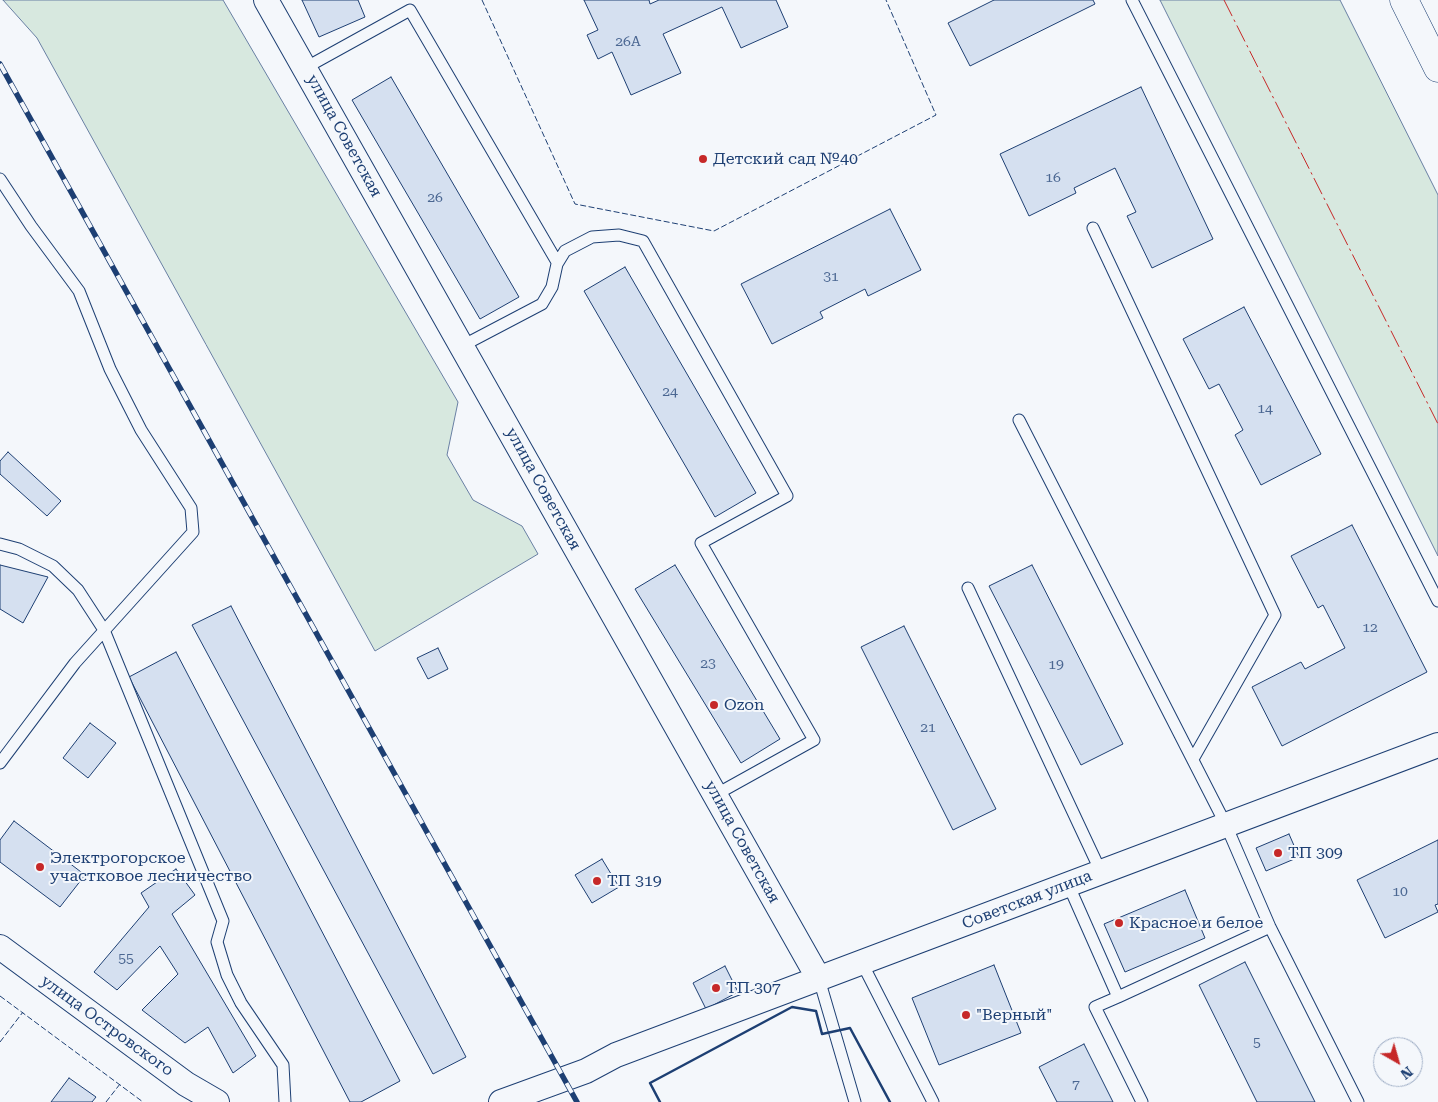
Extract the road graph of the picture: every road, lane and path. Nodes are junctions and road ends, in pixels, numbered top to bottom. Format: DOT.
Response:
graph roads {
  1 [pos="266,0"];
  2 [pos="1132,0"];
  3 [pos="1404,0"];
  4 [pos="407,5"];
  5 [pos="305,68"];
  6 [pos="1438,68"];
  7 [pos="0,179"];
  8 [pos="1093,228"];
  9 [pos="558,262"];
  10 [pos="462,346"];
  11 [pos="1019,420"];
  12 [pos="0,544"];
  13 [pos="968,588"];
  14 [pos="1438,601"];
  15 [pos="104,630"];
  16 [pos="1438,745"];
  17 [pos="1193,759"];
  18 [pos="0,763"];
  19 [pos="715,795"];
  20 [pos="1226,825"];
  21 [pos="1101,872"];
  22 [pos="1068,884"];
  23 [pos="1270,927"];
  24 [pos="0,947"];
  25 [pos="862,963"];
  26 [pos="819,978"];
  27 [pos="1118,997"];
  28 [pos="217,1102"];
  29 [pos="285,1102"];
  30 [pos="501,1102"];
  31 [pos="855,1102"];
  32 [pos="933,1102"];
  33 [pos="1142,1102"];
  34 [pos="1358,1102"];
  1 -- 5 [label="street, улица Советская"];
  2 -- 14 [label="lane"];
  3 -- 6 [label="street"];
  4 -- 5 [label="lane"];
  4 -- 9 [label="lane"];
  5 -- 10 [label="street, улица Советская"];
  7 -- 15 [label="lane"];
  8 -- 17 [label="lane"];
  9 -- 10 [label="lane"];
  9 -- 19 [label="lane"];
  10 -- 19 [label="street, улица Советская"];
  11 -- 17 [label="lane"];
  12 -- 15 [label="lane"];
  13 -- 21 [label="lane"];
  15 -- 18 [label="lane"];
  15 -- 29 [label="lane"];
  16 -- 20 [label="street, Советская улица"];
  17 -- 20 [label="lane"];
  19 -- 26 [label="street, улица Советская"];
  20 -- 21 [label="street, Советская улица"];
  20 -- 23 [label="lane"];
  21 -- 22 [label="street, Советская улица"];
  22 -- 25 [label="street, Советская улица"];
  22 -- 27 [label="lane"];
  23 -- 27 [label="lane"];
  23 -- 34 [label="lane"];
  24 -- 28 [label="street, улица Островского"];
  25 -- 26 [label="street, Советская улица"];
  25 -- 32 [label="lane"];
  26 -- 30 [label="street, Советская улица"];
  26 -- 31 [label="lane"];
  27 -- 33 [label="lane"];
}
